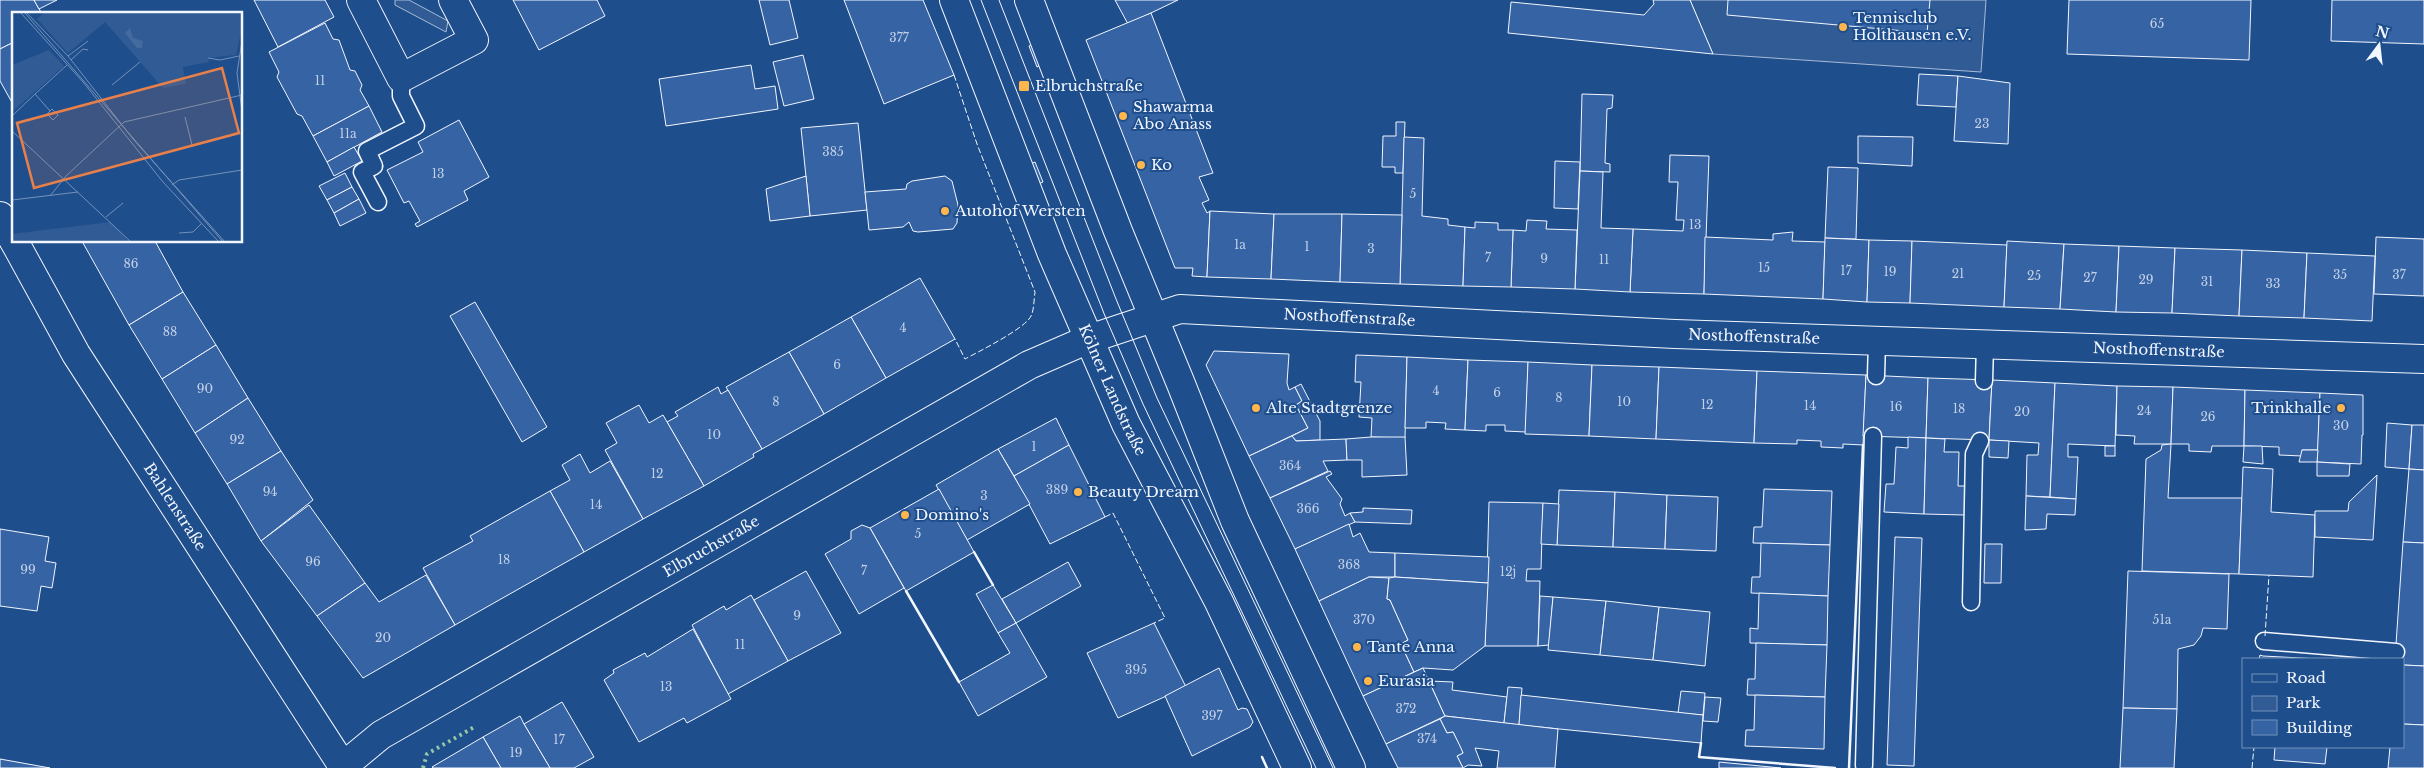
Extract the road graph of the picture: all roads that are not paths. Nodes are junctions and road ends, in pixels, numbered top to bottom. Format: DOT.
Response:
graph roads {
  1 [pos="361,0"];
  2 [pos="453,0"];
  3 [pos="954,0"];
  4 [pos="1029,0"];
  5 [pos="401,78"];
  6 [pos="378,202"];
  7 [pos="0,216"];
  8 [pos="12,237"];
  9 [pos="15,242"];
  10 [pos="1154,318"];
  11 [pos="1089,339"];
  12 [pos="1877,341"];
  13 [pos="1985,344"];
  14 [pos="2424,358"];
  15 [pos="1876,376"];
  16 [pos="1984,381"];
  17 [pos="1873,436"];
  18 [pos="1980,441"];
  19 [pos="1971,602"];
  20 [pos="2264,641"];
  21 [pos="2396,652"];
  22 [pos="1864,765"];
  23 [pos="342,767"];
  24 [pos="1297,768"];
  25 [pos="1351,768"];
  1 -- 5 [label="street"];
  2 -- 5 [label="street"];
  3 -- 11 [label="street, Kölner Landstraße"];
  4 -- 10 [label="street"];
  5 -- 6 [label="lane"];
  7 -- 8 [label="street, Bahlenstraße"];
  9 -- 23 [label="street, Bahlenstraße"];
  10 -- 11 [label="street, Nosthoffenstraße"];
  10 -- 12 [label="street, Nosthoffenstraße"];
  10 -- 25 [label="street"];
  11 -- 23 [label="street, Elbruchstraße"];
  11 -- 24 [label="street, Kölner Landstraße"];
  12 -- 13 [label="street, Nosthoffenstraße"];
  12 -- 15 [label="lane"];
  13 -- 14 [label="street, Nosthoffenstraße"];
  13 -- 16 [label="lane"];
  17 -- 22 [label="lane"];
  18 -- 19 [label="lane"];
  20 -- 21 [label="lane"];
}
